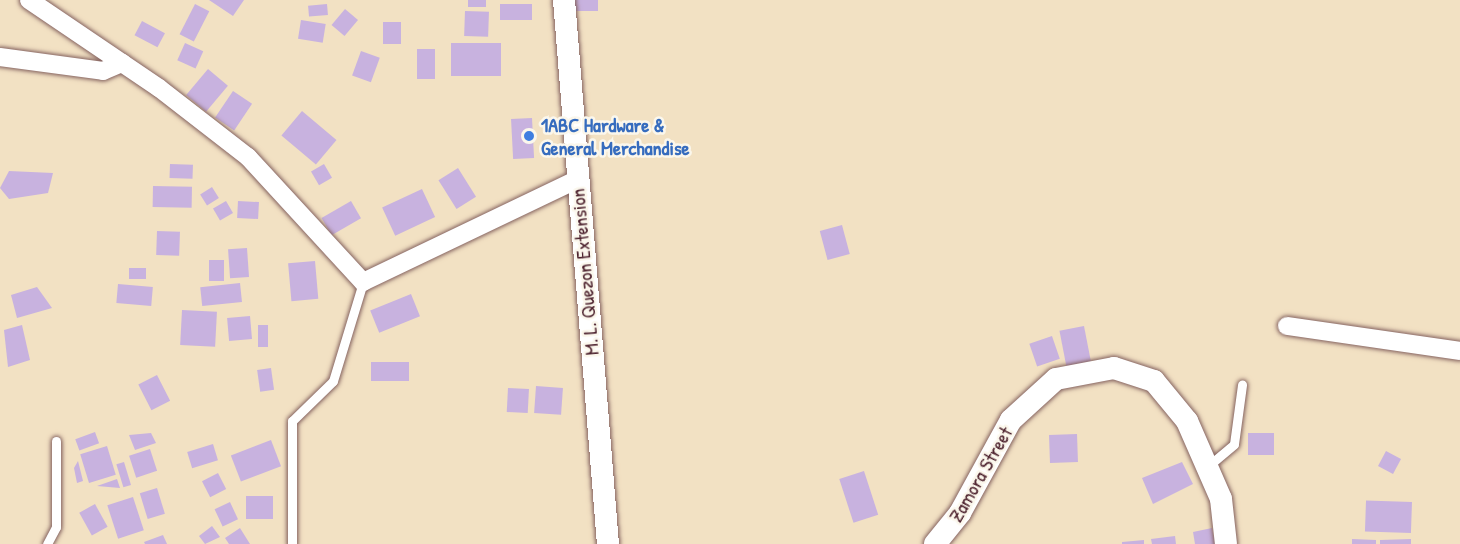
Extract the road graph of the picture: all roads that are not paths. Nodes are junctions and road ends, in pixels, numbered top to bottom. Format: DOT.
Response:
graph roads {
  1 [pos="29,0"];
  2 [pos="564,0"];
  3 [pos="0,57"];
  4 [pos="122,63"];
  5 [pos="576,180"];
  6 [pos="363,282"];
  7 [pos="1287,326"];
  8 [pos="1460,351"];
  9 [pos="1242,385"];
  10 [pos="56,441"];
  11 [pos="1207,467"];
  12 [pos="47,544"];
  13 [pos="292,544"];
  14 [pos="608,544"];
  15 [pos="935,544"];
  16 [pos="1226,544"];
  1 -- 4 [label="street"];
  2 -- 5 [label="street, M. L. Quezon Extension"];
  3 -- 4 [label="street"];
  4 -- 6 [label="street"];
  5 -- 6 [label="street"];
  5 -- 14 [label="street, M. L. Quezon Extension"];
  6 -- 13 [label="lane"];
  7 -- 8 [label="street"];
  9 -- 11 [label="lane"];
  10 -- 12 [label="lane"];
  11 -- 15 [label="street, Zamora Street"];
  11 -- 16 [label="street, Zamora Street"];
}
